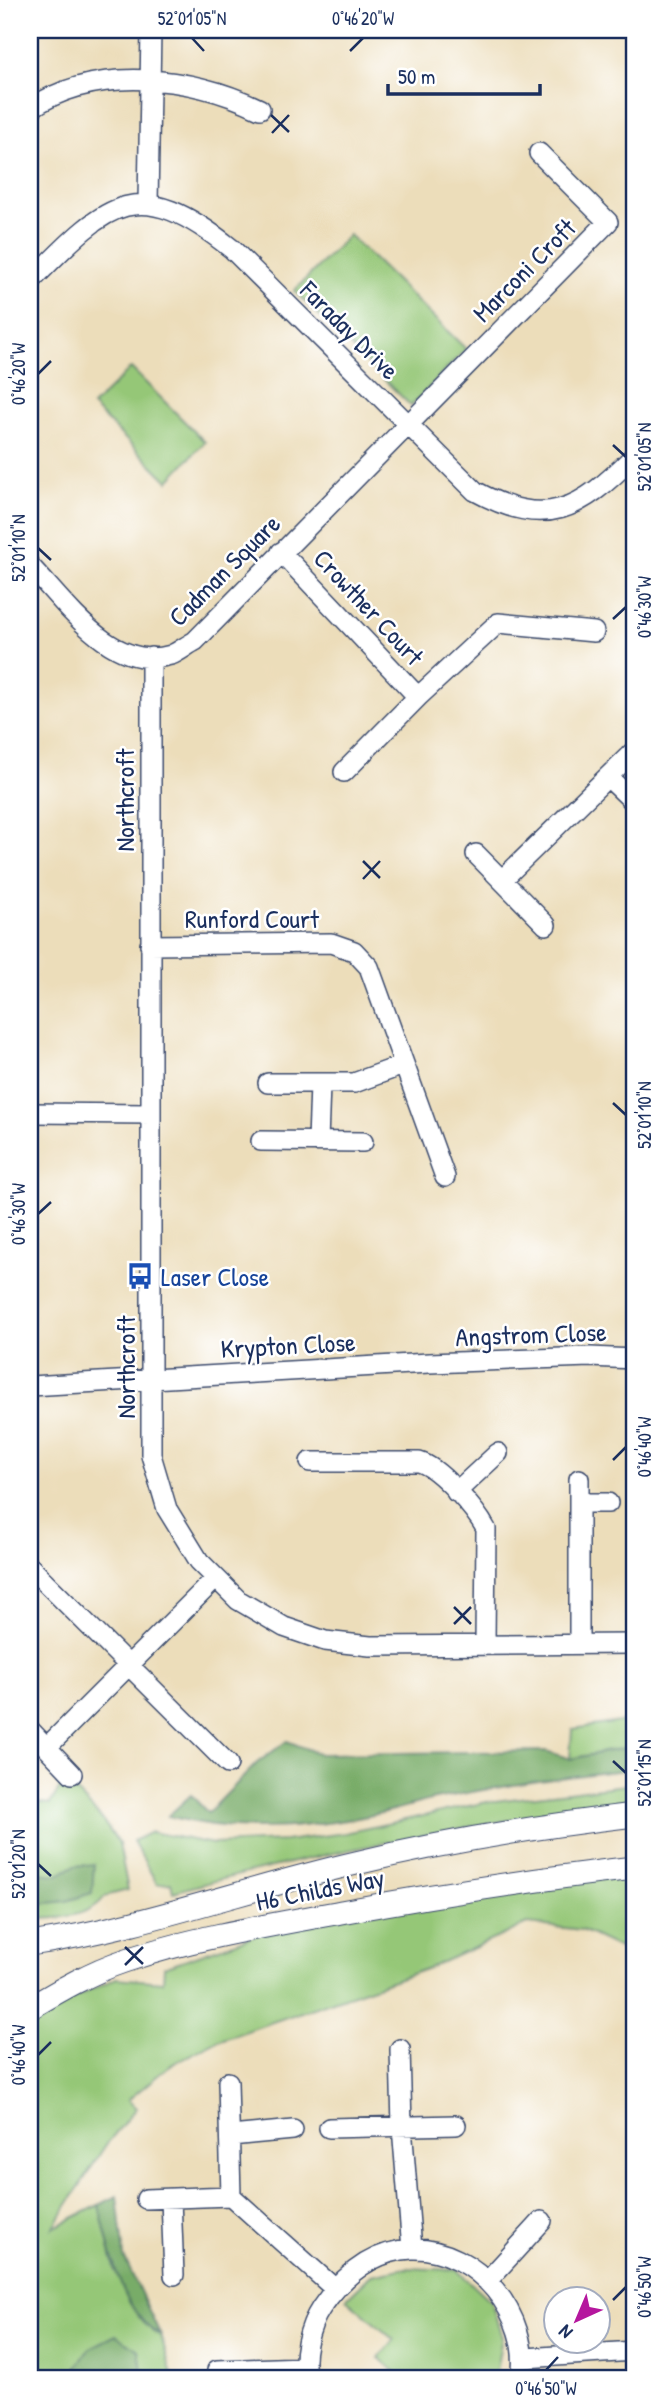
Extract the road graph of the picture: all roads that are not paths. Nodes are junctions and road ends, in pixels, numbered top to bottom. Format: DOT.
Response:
graph roads {
  1 [pos="150,30"];
  2 [pos="150,81"];
  3 [pos="30,109"];
  4 [pos="260,109"];
  5 [pos="539,153"];
  6 [pos="148,203"];
  7 [pos="30,282"];
  8 [pos="406,423"];
  9 [pos="634,458"];
  10 [pos="281,552"];
  11 [pos="30,566"];
  12 [pos="594,632"];
  13 [pos="151,657"];
  14 [pos="418,697"];
  15 [pos="634,751"];
  16 [pos="344,772"];
  17 [pos="608,778"];
  18 [pos="634,802"];
  19 [pos="476,854"];
  20 [pos="502,880"];
  21 [pos="546,925"];
  22 [pos="150,945"];
  23 [pos="403,1065"];
  24 [pos="268,1083"];
  25 [pos="320,1085"];
  26 [pos="30,1113"];
  27 [pos="151,1114"];
  28 [pos="261,1141"];
  29 [pos="318,1141"];
  30 [pos="363,1142"];
  31 [pos="445,1177"];
  32 [pos="634,1359"];
  33 [pos="429,1363"];
  34 [pos="151,1380"];
  35 [pos="30,1386"];
  36 [pos="498,1453"];
  37 [pos="310,1462"];
  38 [pos="579,1479"];
  39 [pos="456,1492"];
  40 [pos="579,1503"];
  41 [pos="608,1503"];
  42 [pos="30,1567"];
  43 [pos="216,1578"];
  44 [pos="485,1644"];
  45 [pos="579,1644"];
  46 [pos="634,1644"];
  47 [pos="130,1665"];
  48 [pos="30,1730"];
  49 [pos="47,1747"];
  50 [pos="228,1763"];
  51 [pos="72,1774"];
  52 [pos="634,1815"];
  53 [pos="634,1868"];
  54 [pos="30,1944"];
  55 [pos="30,2008"];
  56 [pos="400,2049"];
  57 [pos="228,2082"];
  58 [pos="456,2125"];
  59 [pos="330,2127"];
  60 [pos="402,2127"];
  61 [pos="293,2130"];
  62 [pos="231,2136"];
  63 [pos="231,2196"];
  64 [pos="146,2199"];
  65 [pos="171,2199"];
  66 [pos="542,2221"];
  67 [pos="412,2249"];
  68 [pos="174,2275"];
  69 [pos="488,2280"];
  70 [pos="334,2288"];
  71 [pos="634,2351"];
  72 [pos="525,2358"];
  73 [pos="217,2370"];
  74 [pos="305,2372"];
  75 [pos="521,2378"];
  1 -- 2 [label="street"];
  2 -- 3 [label="street"];
  2 -- 4 [label="street"];
  2 -- 6 [label="street"];
  5 -- 8 [label="street, Marconi Croft"];
  6 -- 7 [label="street"];
  6 -- 8 [label="street, Faraday Drive"];
  8 -- 9 [label="street, Faraday Drive"];
  8 -- 10 [label="street, Cadman Square"];
  10 -- 13 [label="street, Cadman Square"];
  10 -- 14 [label="street, Crowther Court"];
  11 -- 13 [label="street"];
  12 -- 14 [label="street, Crowther Court"];
  13 -- 22 [label="street, Northcroft"];
  14 -- 16 [label="street, Crowther Court"];
  15 -- 17 [label="street"];
  17 -- 18 [label="street"];
  17 -- 20 [label="street"];
  19 -- 20 [label="street"];
  20 -- 21 [label="street"];
  22 -- 23 [label="street, Runford Court"];
  22 -- 27 [label="street, Northcroft"];
  23 -- 25 [label="street"];
  23 -- 31 [label="street, Runford Court"];
  24 -- 25 [label="street"];
  25 -- 29 [label="street"];
  26 -- 27 [label="street"];
  27 -- 34 [label="street, Northcroft"];
  28 -- 29 [label="street"];
  29 -- 30 [label="street"];
  32 -- 33 [label="street, Angstrom Close"];
  33 -- 34 [label="street, Krypton Close"];
  34 -- 35 [label="street"];
  34 -- 43 [label="street, Northcroft"];
  36 -- 39 [label="street"];
  37 -- 39 [label="street"];
  38 -- 40 [label="street"];
  39 -- 44 [label="street"];
  40 -- 41 [label="street"];
  40 -- 45 [label="street"];
  42 -- 47 [label="street"];
  43 -- 44 [label="street, Northcroft"];
  43 -- 47 [label="street"];
  44 -- 45 [label="street, Northcroft"];
  45 -- 46 [label="street, Northcroft"];
  47 -- 49 [label="street"];
  47 -- 50 [label="street"];
  48 -- 49 [label="street"];
  49 -- 51 [label="street"];
  52 -- 54 [label="street, H6 Childs Way"];
  53 -- 55 [label="street, H6 Childs Way"];
  56 -- 60 [label="street"];
  57 -- 62 [label="street"];
  58 -- 60 [label="street"];
  59 -- 60 [label="street"];
  60 -- 67 [label="street"];
  61 -- 62 [label="street"];
  62 -- 63 [label="street"];
  63 -- 65 [label="street"];
  63 -- 70 [label="street"];
  64 -- 65 [label="street"];
  65 -- 68 [label="street"];
  66 -- 69 [label="street"];
  67 -- 69 [label="street"];
  67 -- 70 [label="street"];
  69 -- 72 [label="street"];
  70 -- 74 [label="street"];
  71 -- 72 [label="street"];
  72 -- 75 [label="street"];
  73 -- 74 [label="street"];
}
